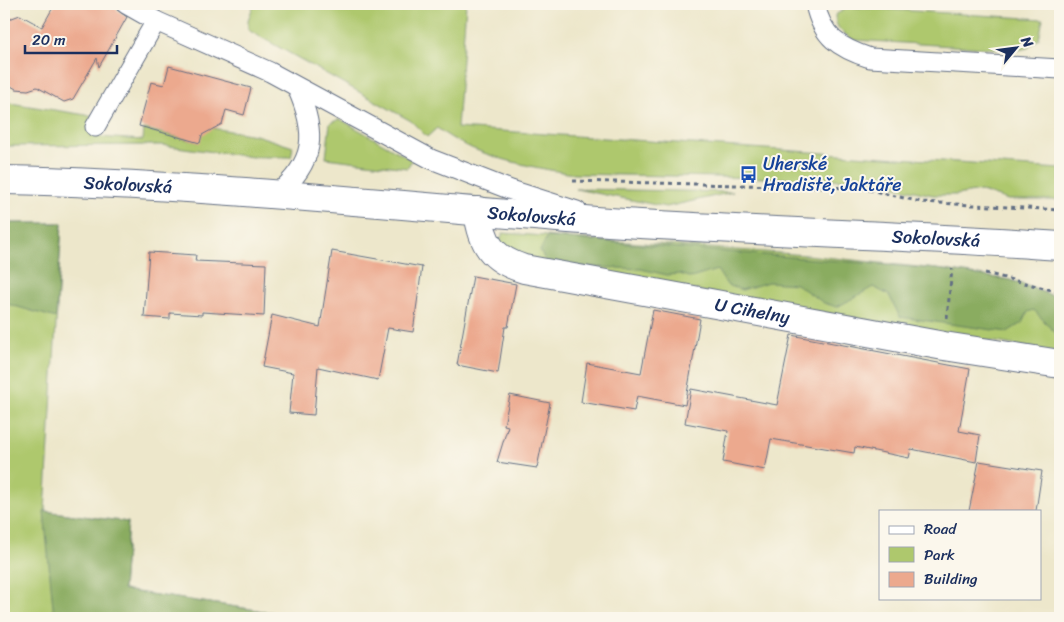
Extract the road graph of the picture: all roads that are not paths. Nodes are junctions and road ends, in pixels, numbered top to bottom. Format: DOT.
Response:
graph roads {
  1 [pos="126,4"];
  2 [pos="815,4"];
  3 [pos="156,21"];
  4 [pos="1060,69"];
  5 [pos="297,88"];
  6 [pos="95,127"];
  7 [pos="4,180"];
  8 [pos="276,195"];
  9 [pos="478,211"];
  10 [pos="609,222"];
  11 [pos="1060,246"];
  12 [pos="1060,364"];
  1 -- 3 [label="lane"];
  2 -- 4 [label="lane"];
  3 -- 5 [label="lane"];
  3 -- 6 [label="lane"];
  5 -- 8 [label="lane"];
  5 -- 10 [label="lane"];
  7 -- 8 [label="main road, Sokolovská"];
  8 -- 9 [label="main road, Sokolovská"];
  9 -- 10 [label="main road, Sokolovská"];
  9 -- 12 [label="main road, U Cihelny"];
  10 -- 11 [label="main road, Sokolovská"];
}
